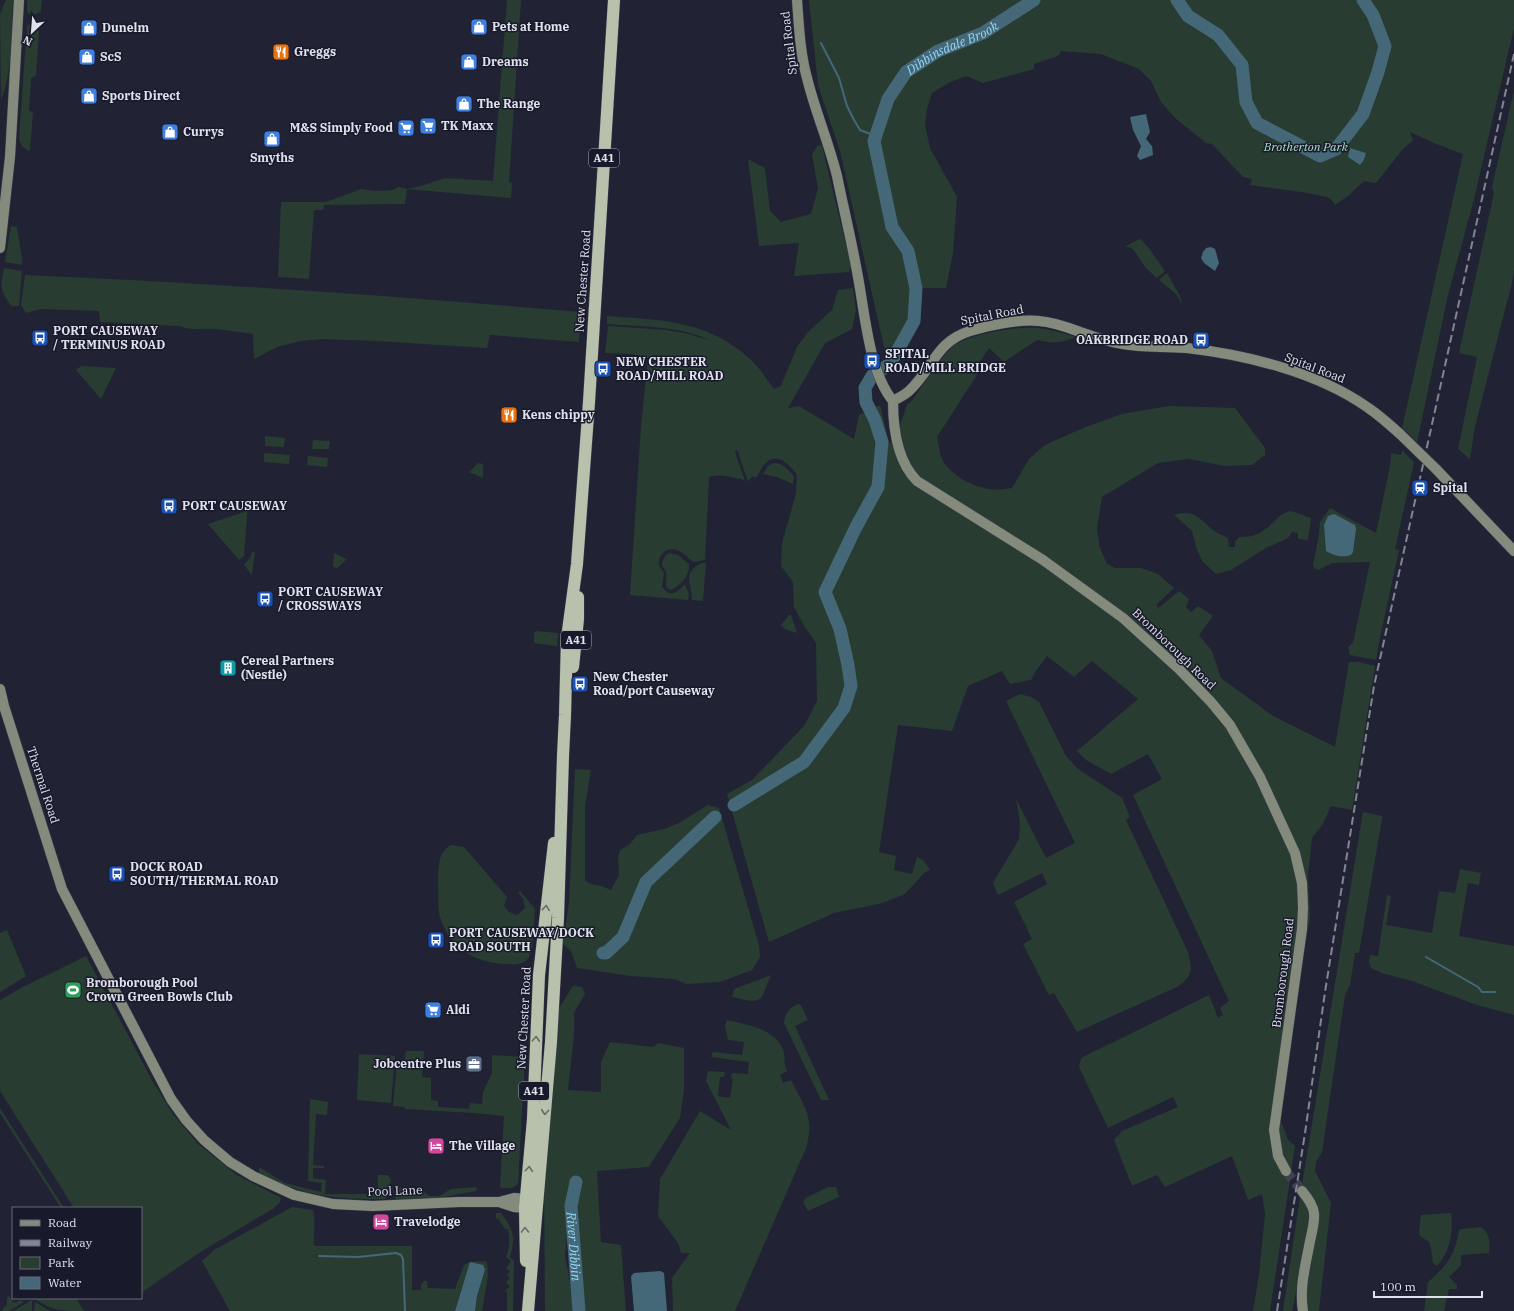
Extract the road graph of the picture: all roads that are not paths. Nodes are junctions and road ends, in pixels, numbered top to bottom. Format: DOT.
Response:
graph roads {
  1 [pos="19,0"];
  2 [pos="614,0"];
  3 [pos="797,0"];
  4 [pos="0,248"];
  5 [pos="893,401"];
  6 [pos="1514,551"];
  7 [pos="0,689"];
  8 [pos="1286,1171"];
  9 [pos="1302,1192"];
  10 [pos="294,1195"];
  11 [pos="529,1203"];
  12 [pos="527,1311"];
  13 [pos="1303,1311"];
  1 -- 4 [label="street"];
  2 -- 11 [label="highway, New Chester Road / A41"];
  3 -- 5 [label="street, Spital Road"];
  5 -- 6 [label="street, Spital Road, bridge"];
  5 -- 8 [label="street, Bromborough Road"];
  7 -- 10 [label="street, Thermal Road"];
  9 -- 13 [label="street"];
  10 -- 11 [label="street, Pool Lane"];
  11 -- 12 [label="highway, New Chester Road / A41"];
}
